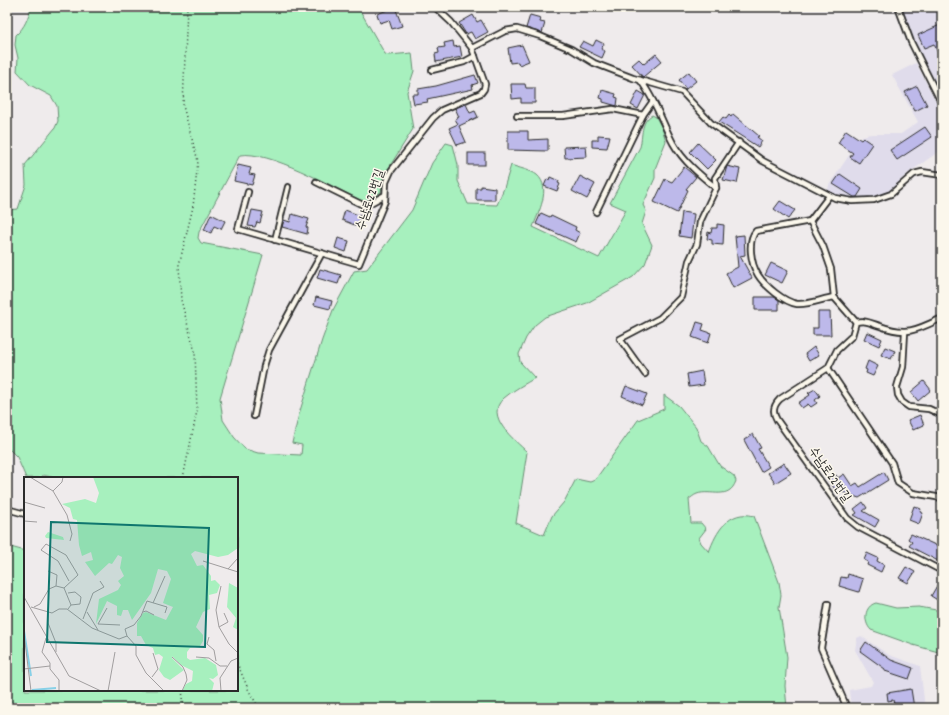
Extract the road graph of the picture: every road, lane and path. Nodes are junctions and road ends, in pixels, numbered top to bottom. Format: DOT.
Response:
graph roads {
  1 [pos="187,7"];
  2 [pos="435,7"];
  3 [pos="898,7"];
  4 [pos="472,48"];
  5 [pos="475,56"];
  6 [pos="432,70"];
  7 [pos="640,80"];
  8 [pos="653,101"];
  9 [pos="942,104"];
  10 [pos="643,115"];
  11 [pos="517,116"];
  12 [pos="739,142"];
  13 [pos="942,175"];
  14 [pos="316,182"];
  15 [pos="288,187"];
  16 [pos="716,188"];
  17 [pos="248,192"];
  18 [pos="385,195"];
  19 [pos="829,196"];
  20 [pos="596,212"];
  21 [pos="810,221"];
  22 [pos="275,240"];
  23 [pos="322,253"];
  24 [pos="834,297"];
  25 [pos="942,318"];
  26 [pos="856,322"];
  27 [pos="905,332"];
  28 [pos="828,368"];
  29 [pos="646,374"];
  30 [pos="942,415"];
  31 [pos="254,416"];
  32 [pos="183,477"];
  33 [pos="942,498"];
  34 [pos="7,509"];
  35 [pos="24,514"];
  36 [pos="942,571"];
  37 [pos="828,604"];
  38 [pos="238,665"];
  39 [pos="183,691"];
  40 [pos="188,708"];
  41 [pos="259,708"];
  42 [pos="847,708"];
  1 -- 32 [label="path"];
  2 -- 4 [label="lane, 수남로22번길"];
  3 -- 9 [label="lane"];
  4 -- 5 [label="lane, 수남로22번길"];
  4 -- 7 [label="lane"];
  5 -- 6 [label="lane"];
  5 -- 18 [label="lane, 수남로22번길"];
  7 -- 8 [label="lane"];
  7 -- 12 [label="lane"];
  8 -- 10 [label="lane"];
  8 -- 16 [label="lane"];
  10 -- 11 [label="lane"];
  10 -- 20 [label="lane"];
  12 -- 16 [label="lane"];
  12 -- 19 [label="lane"];
  13 -- 19 [label="lane"];
  14 -- 18 [label="lane"];
  15 -- 22 [label="lane"];
  16 -- 29 [label="lane"];
  17 -- 22 [label="lane, 수남로22번길"];
  18 -- 23 [label="lane, 수남로22번길"];
  19 -- 21 [label="lane"];
  21 -- 24 [label="lane"];
  21 -- 24 [label="lane"];
  22 -- 23 [label="lane, 수남로22번길"];
  23 -- 31 [label="lane"];
  24 -- 26 [label="lane"];
  25 -- 27 [label="lane"];
  26 -- 27 [label="lane"];
  26 -- 28 [label="lane, 수남로22번길"];
  27 -- 30 [label="lane"];
  28 -- 33 [label="lane"];
  28 -- 36 [label="lane, 수남로22번길"];
  34 -- 35 [label="lane"];
  37 -- 42 [label="lane"];
  38 -- 41 [label="path"];
  39 -- 40 [label="path"];
}
